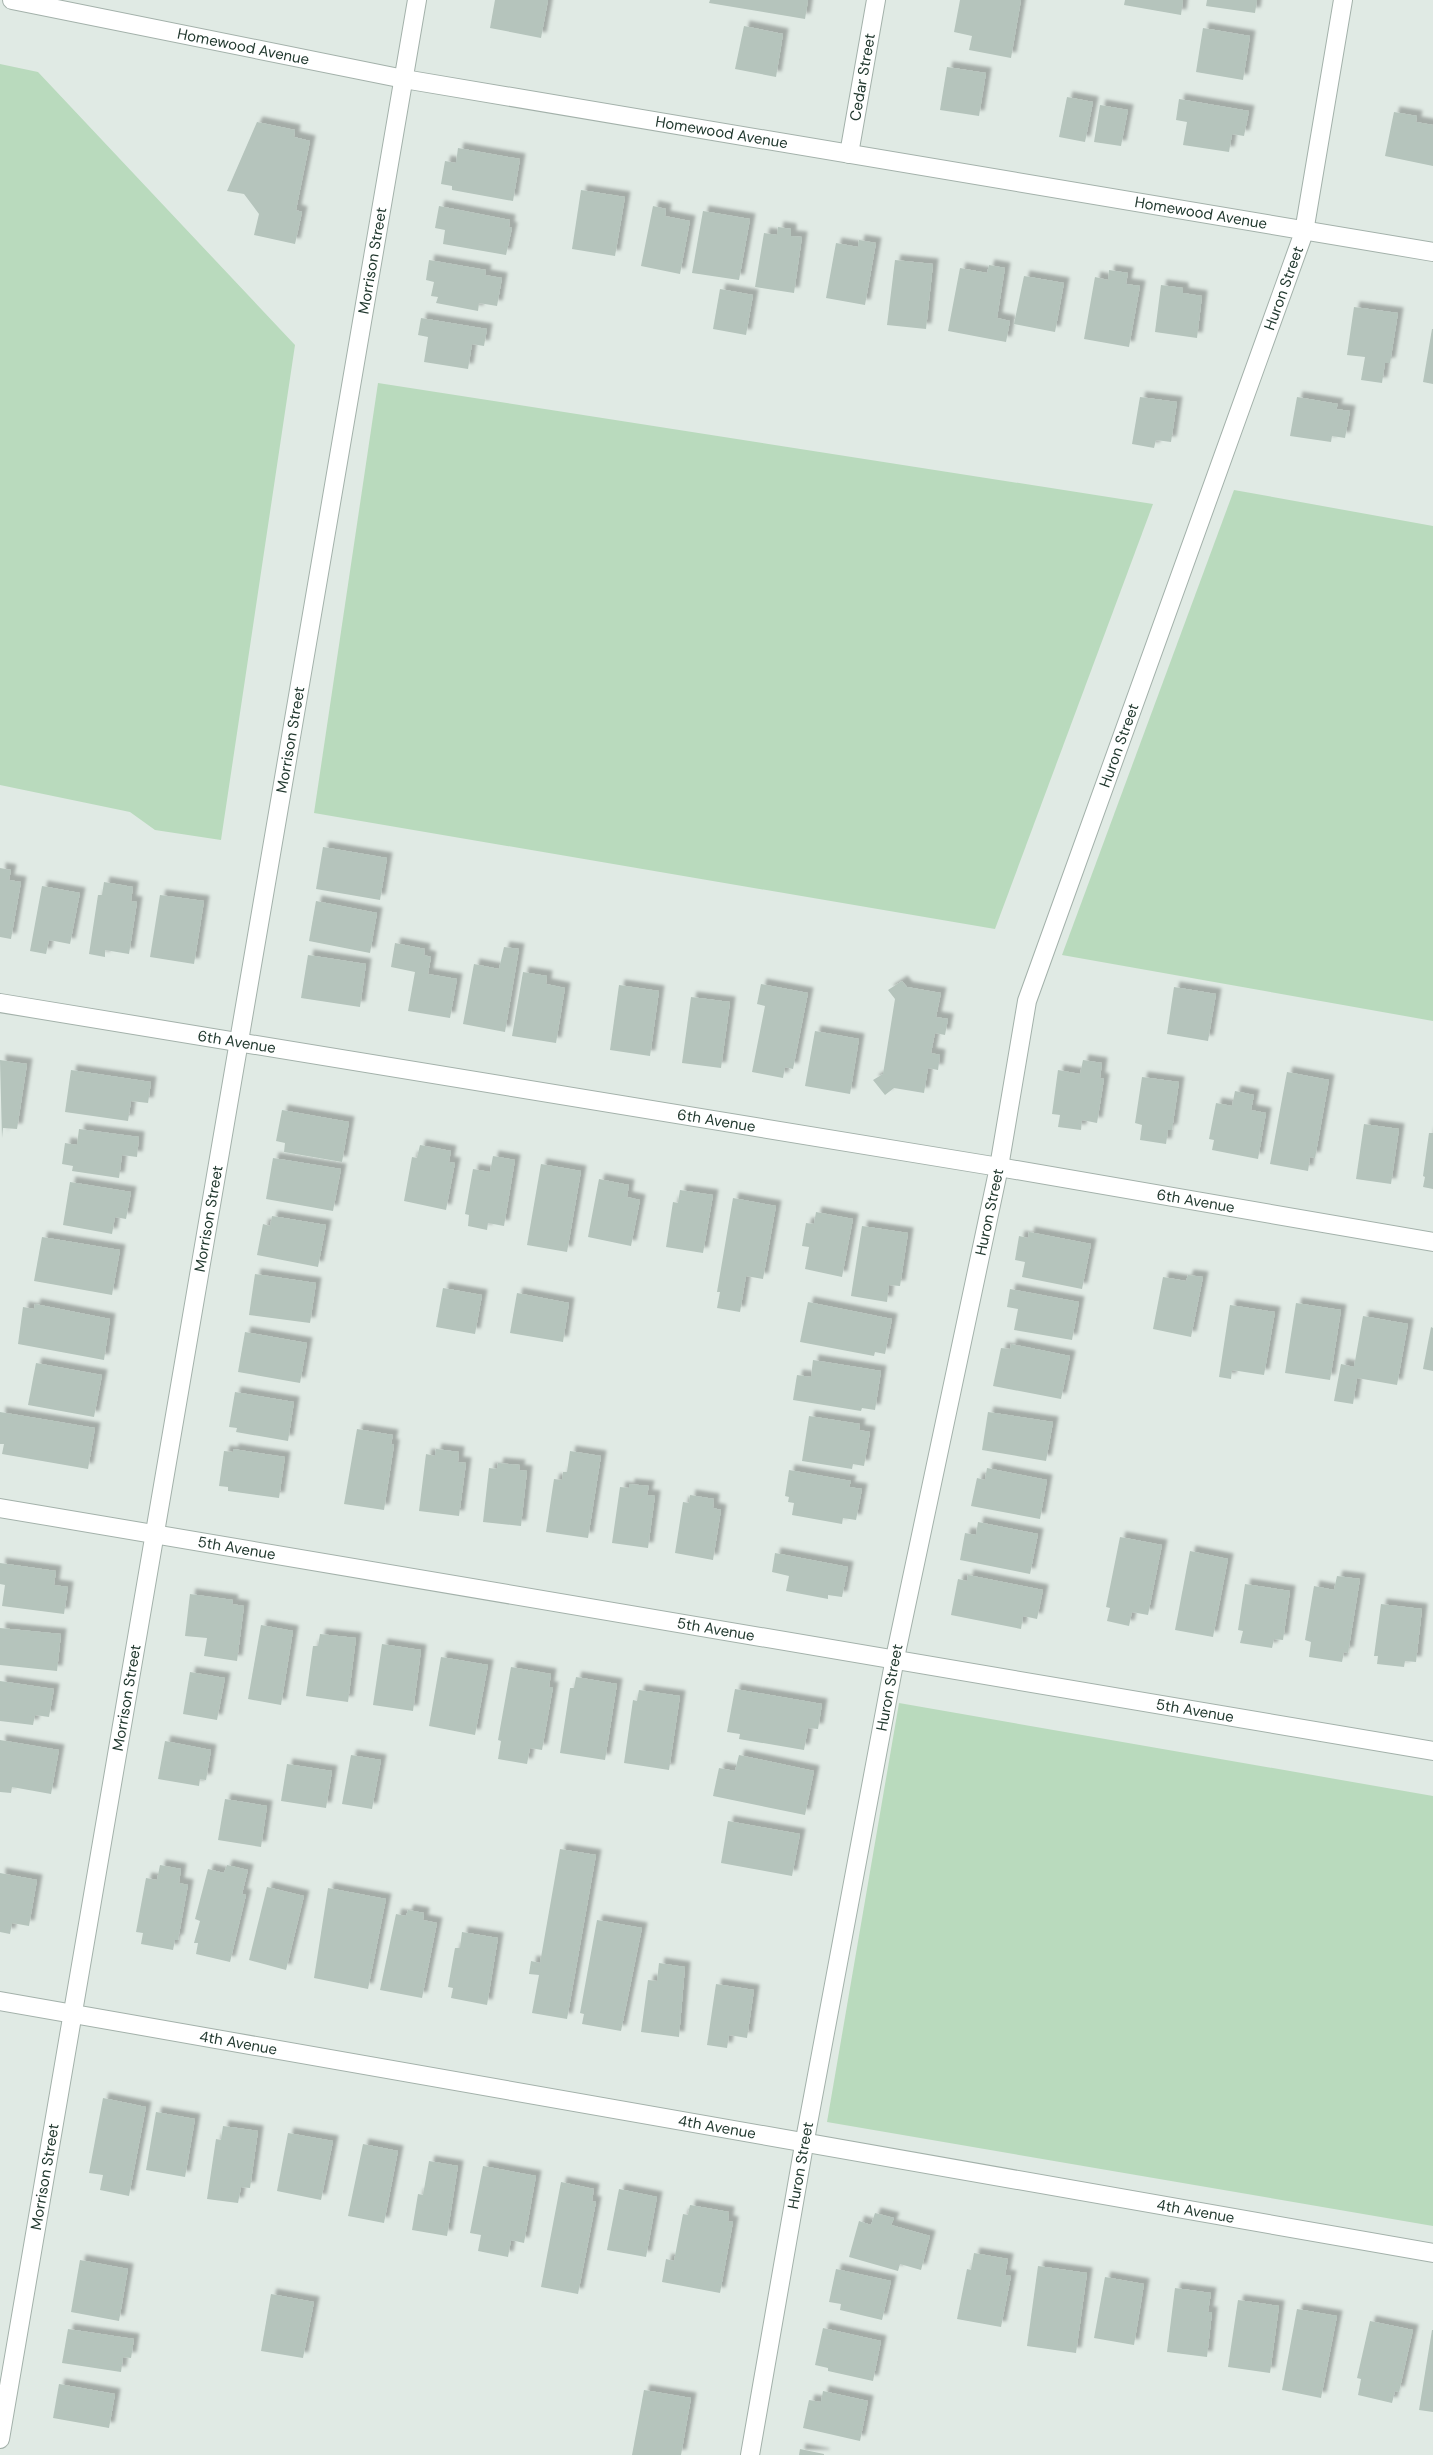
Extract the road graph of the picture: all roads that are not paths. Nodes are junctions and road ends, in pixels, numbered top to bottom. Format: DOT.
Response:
graph roads {
  1 [pos="12,0"];
  2 [pos="417,0"];
  3 [pos="876,0"];
  4 [pos="1343,0"];
  5 [pos="50,3"];
  6 [pos="404,79"];
  7 [pos="849,154"];
  8 [pos="1304,232"];
  9 [pos="1433,252"];
  10 [pos="0,1003"];
  11 [pos="239,1042"];
  12 [pos="999,1167"];
  13 [pos="1433,1242"];
  14 [pos="0,1508"];
  15 [pos="155,1534"];
  16 [pos="895,1658"];
  17 [pos="1433,1751"];
  18 [pos="0,2001"];
  19 [pos="74,2013"];
  20 [pos="804,2145"];
  21 [pos="1433,2253"];
  22 [pos="0,2439"];
  23 [pos="750,2455"];
  1 -- 5 [label="street, Homewood Avenue"];
  2 -- 6 [label="street, Morrison Street"];
  3 -- 7 [label="street, Cedar Street"];
  4 -- 8 [label="street, Huron Street"];
  5 -- 6 [label="street, Homewood Avenue"];
  6 -- 7 [label="street, Homewood Avenue"];
  6 -- 11 [label="street, Morrison Street"];
  7 -- 8 [label="street, Homewood Avenue"];
  8 -- 9 [label="street, Homewood Avenue"];
  8 -- 12 [label="street, Huron Street"];
  10 -- 11 [label="street, 6th Avenue"];
  11 -- 12 [label="street, 6th Avenue"];
  11 -- 15 [label="street, Morrison Street"];
  12 -- 13 [label="street, 6th Avenue"];
  12 -- 16 [label="street, Huron Street"];
  14 -- 15 [label="street, 5th Avenue"];
  15 -- 16 [label="street, 5th Avenue"];
  15 -- 19 [label="street, Morrison Street"];
  16 -- 17 [label="street, 5th Avenue"];
  16 -- 20 [label="street, Huron Street"];
  18 -- 19 [label="street, 4th Avenue"];
  19 -- 20 [label="street, 4th Avenue"];
  19 -- 22 [label="street, Morrison Street"];
  20 -- 21 [label="street, 4th Avenue"];
  20 -- 23 [label="street, Huron Street"];
}
